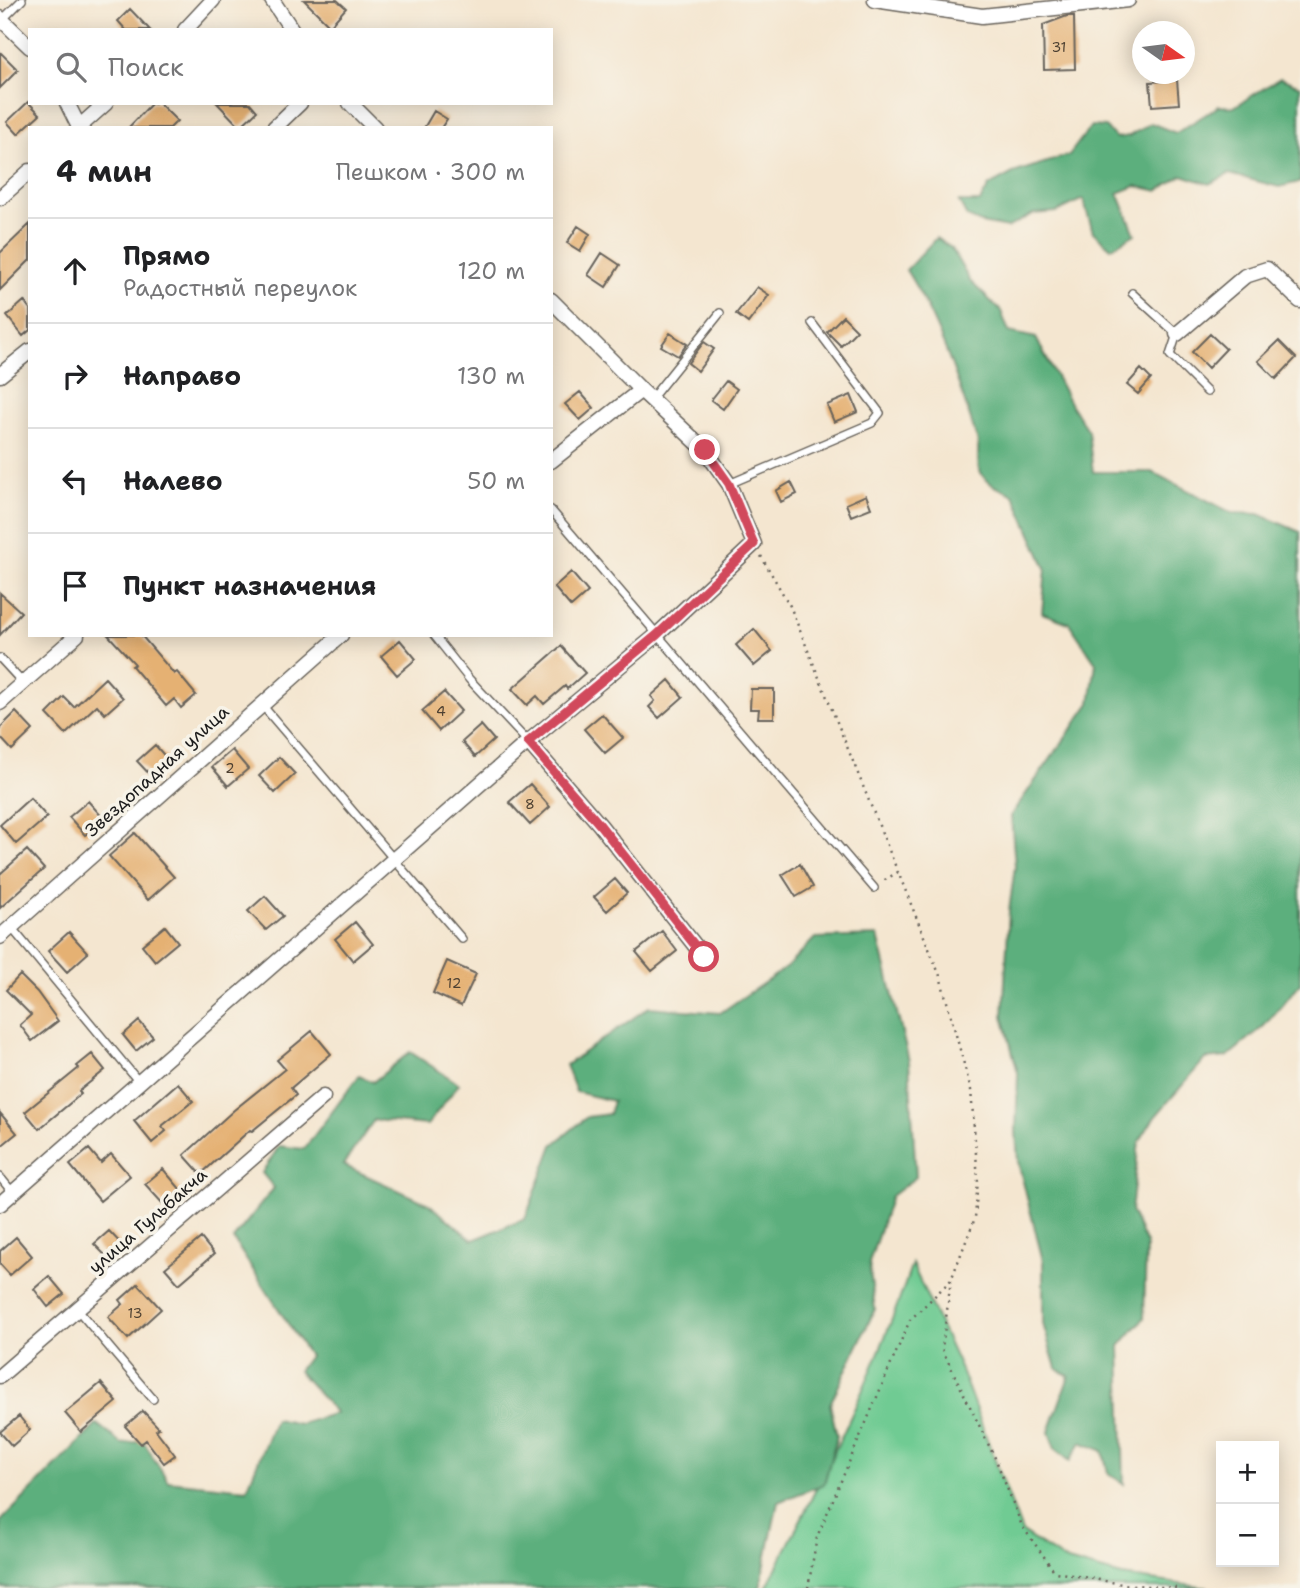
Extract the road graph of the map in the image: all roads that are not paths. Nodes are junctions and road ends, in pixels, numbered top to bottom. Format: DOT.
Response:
graph roads {
  1 [pos="22,0"];
  2 [pos="213,0"];
  3 [pos="272,0"];
  4 [pos="874,0"];
  5 [pos="1128,0"];
  6 [pos="1,20"];
  7 [pos="187,28"];
  8 [pos="291,28"];
  9 [pos="28,45"];
  10 [pos="68,105"];
  11 [pos="104,105"];
  12 [pos="298,105"];
  13 [pos="352,105"];
  14 [pos="78,126"];
  15 [pos="80,126"];
  16 [pos="276,126"];
  17 [pos="373,126"];
  18 [pos="28,173"];
  19 [pos="0,198"];
  20 [pos="1132,293"];
  21 [pos="1300,301"];
  22 [pos="553,302"];
  23 [pos="720,313"];
  24 [pos="812,323"];
  25 [pos="1177,334"];
  26 [pos="28,353"];
  27 [pos="0,375"];
  28 [pos="1207,392"];
  29 [pos="646,395"];
  30 [pos="553,460"];
  31 [pos="729,484"];
  32 [pos="553,512"];
  33 [pos="657,635"];
  34 [pos="76,637"];
  35 [pos="339,637"];
  36 [pos="436,637"];
  37 [pos="0,658"];
  38 [pos="23,683"];
  39 [pos="0,703"];
  40 [pos="261,705"];
  41 [pos="528,742"];
  42 [pos="394,859"];
  43 [pos="874,888"];
  44 [pos="6,932"];
  45 [pos="462,939"];
  46 [pos="704,957"];
  47 [pos="139,1082"];
  48 [pos="323,1097"];
  49 [pos="0,1177"];
  50 [pos="13,1193"];
  51 [pos="0,1204"];
  52 [pos="77,1308"];
  53 [pos="0,1376"];
  54 [pos="153,1399"];
  1 -- 6 [label="lane"];
  2 -- 7 [label="street"];
  3 -- 8 [label="street"];
  4 -- 5 [label="street"];
  6 -- 9 [label="street"];
  10 -- 14 [label="street"];
  11 -- 15 [label="street"];
  12 -- 16 [label="street"];
  13 -- 17 [label="street"];
  18 -- 19 [label="street"];
  20 -- 25 [label="lane"];
  21 -- 25 [label="street"];
  22 -- 29 [label="street"];
  23 -- 29 [label="lane"];
  24 -- 31 [label="lane"];
  25 -- 28 [label="lane"];
  26 -- 27 [label="street"];
  29 -- 30 [label="street"];
  29 -- 31 [label="street"];
  31 -- 33 [label="street"];
  32 -- 33 [label="lane"];
  33 -- 41 [label="street"];
  33 -- 43 [label="lane"];
  34 -- 38 [label="street"];
  35 -- 40 [label="street, Звездопадная улица"];
  36 -- 41 [label="lane"];
  37 -- 38 [label="lane"];
  38 -- 39 [label="street"];
  40 -- 42 [label="lane"];
  40 -- 44 [label="street, Звездопадная улица"];
  41 -- 42 [label="street"];
  41 -- 46 [label="street"];
  42 -- 45 [label="lane"];
  42 -- 47 [label="street"];
  44 -- 47 [label="lane"];
  47 -- 50 [label="street"];
  48 -- 52 [label="street, улица Гульбакча"];
  49 -- 50 [label="lane"];
  50 -- 51 [label="street"];
  52 -- 53 [label="street, улица Гульбакча"];
  52 -- 54 [label="lane"];
}
